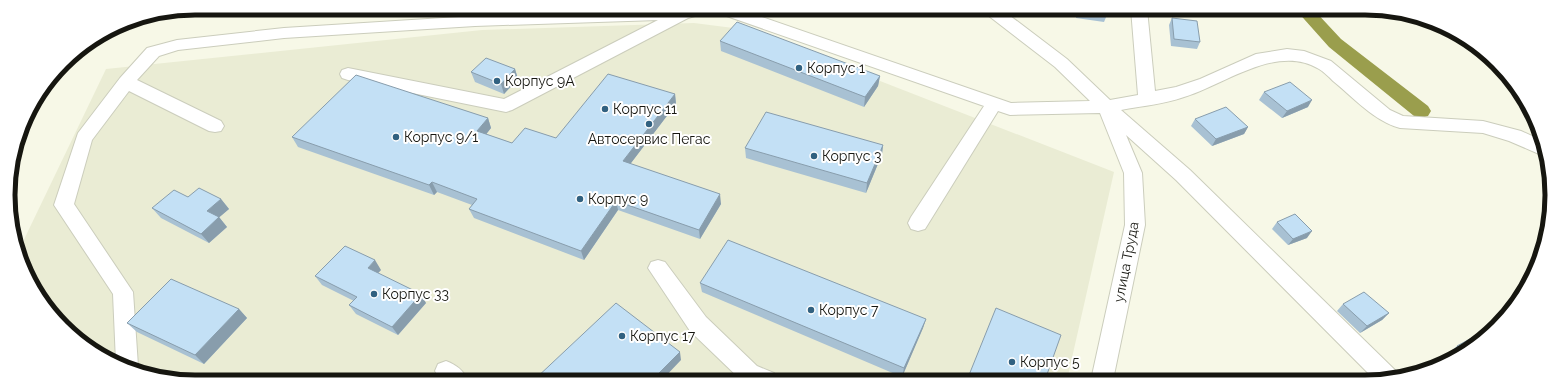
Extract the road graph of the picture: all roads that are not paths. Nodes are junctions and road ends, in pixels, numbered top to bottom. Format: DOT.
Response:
graph roads {
  1 [pos="652,15"];
  2 [pos="680,15"];
  3 [pos="741,15"];
  4 [pos="999,15"];
  5 [pos="1140,15"];
  6 [pos="348,74"];
  7 [pos="126,82"];
  8 [pos="1147,99"];
  9 [pos="994,104"];
  10 [pos="1106,107"];
  11 [pos="215,126"];
  12 [pos="1538,147"];
  13 [pos="918,223"];
  14 [pos="658,268"];
  15 [pos="127,361"];
  16 [pos="1384,374"];
  17 [pos="754,375"];
  18 [pos="1103,375"];
  1 -- 7 [label="street"];
  2 -- 6 [label="street"];
  3 -- 9 [label="street"];
  4 -- 10 [label="street, улица Труда"];
  5 -- 8 [label="street"];
  7 -- 11 [label="street"];
  7 -- 15 [label="street"];
  8 -- 10 [label="street"];
  8 -- 12 [label="street"];
  9 -- 10 [label="street"];
  9 -- 13 [label="street"];
  10 -- 16 [label="street"];
  10 -- 18 [label="street, улица Труда"];
  14 -- 17 [label="street"];
}
